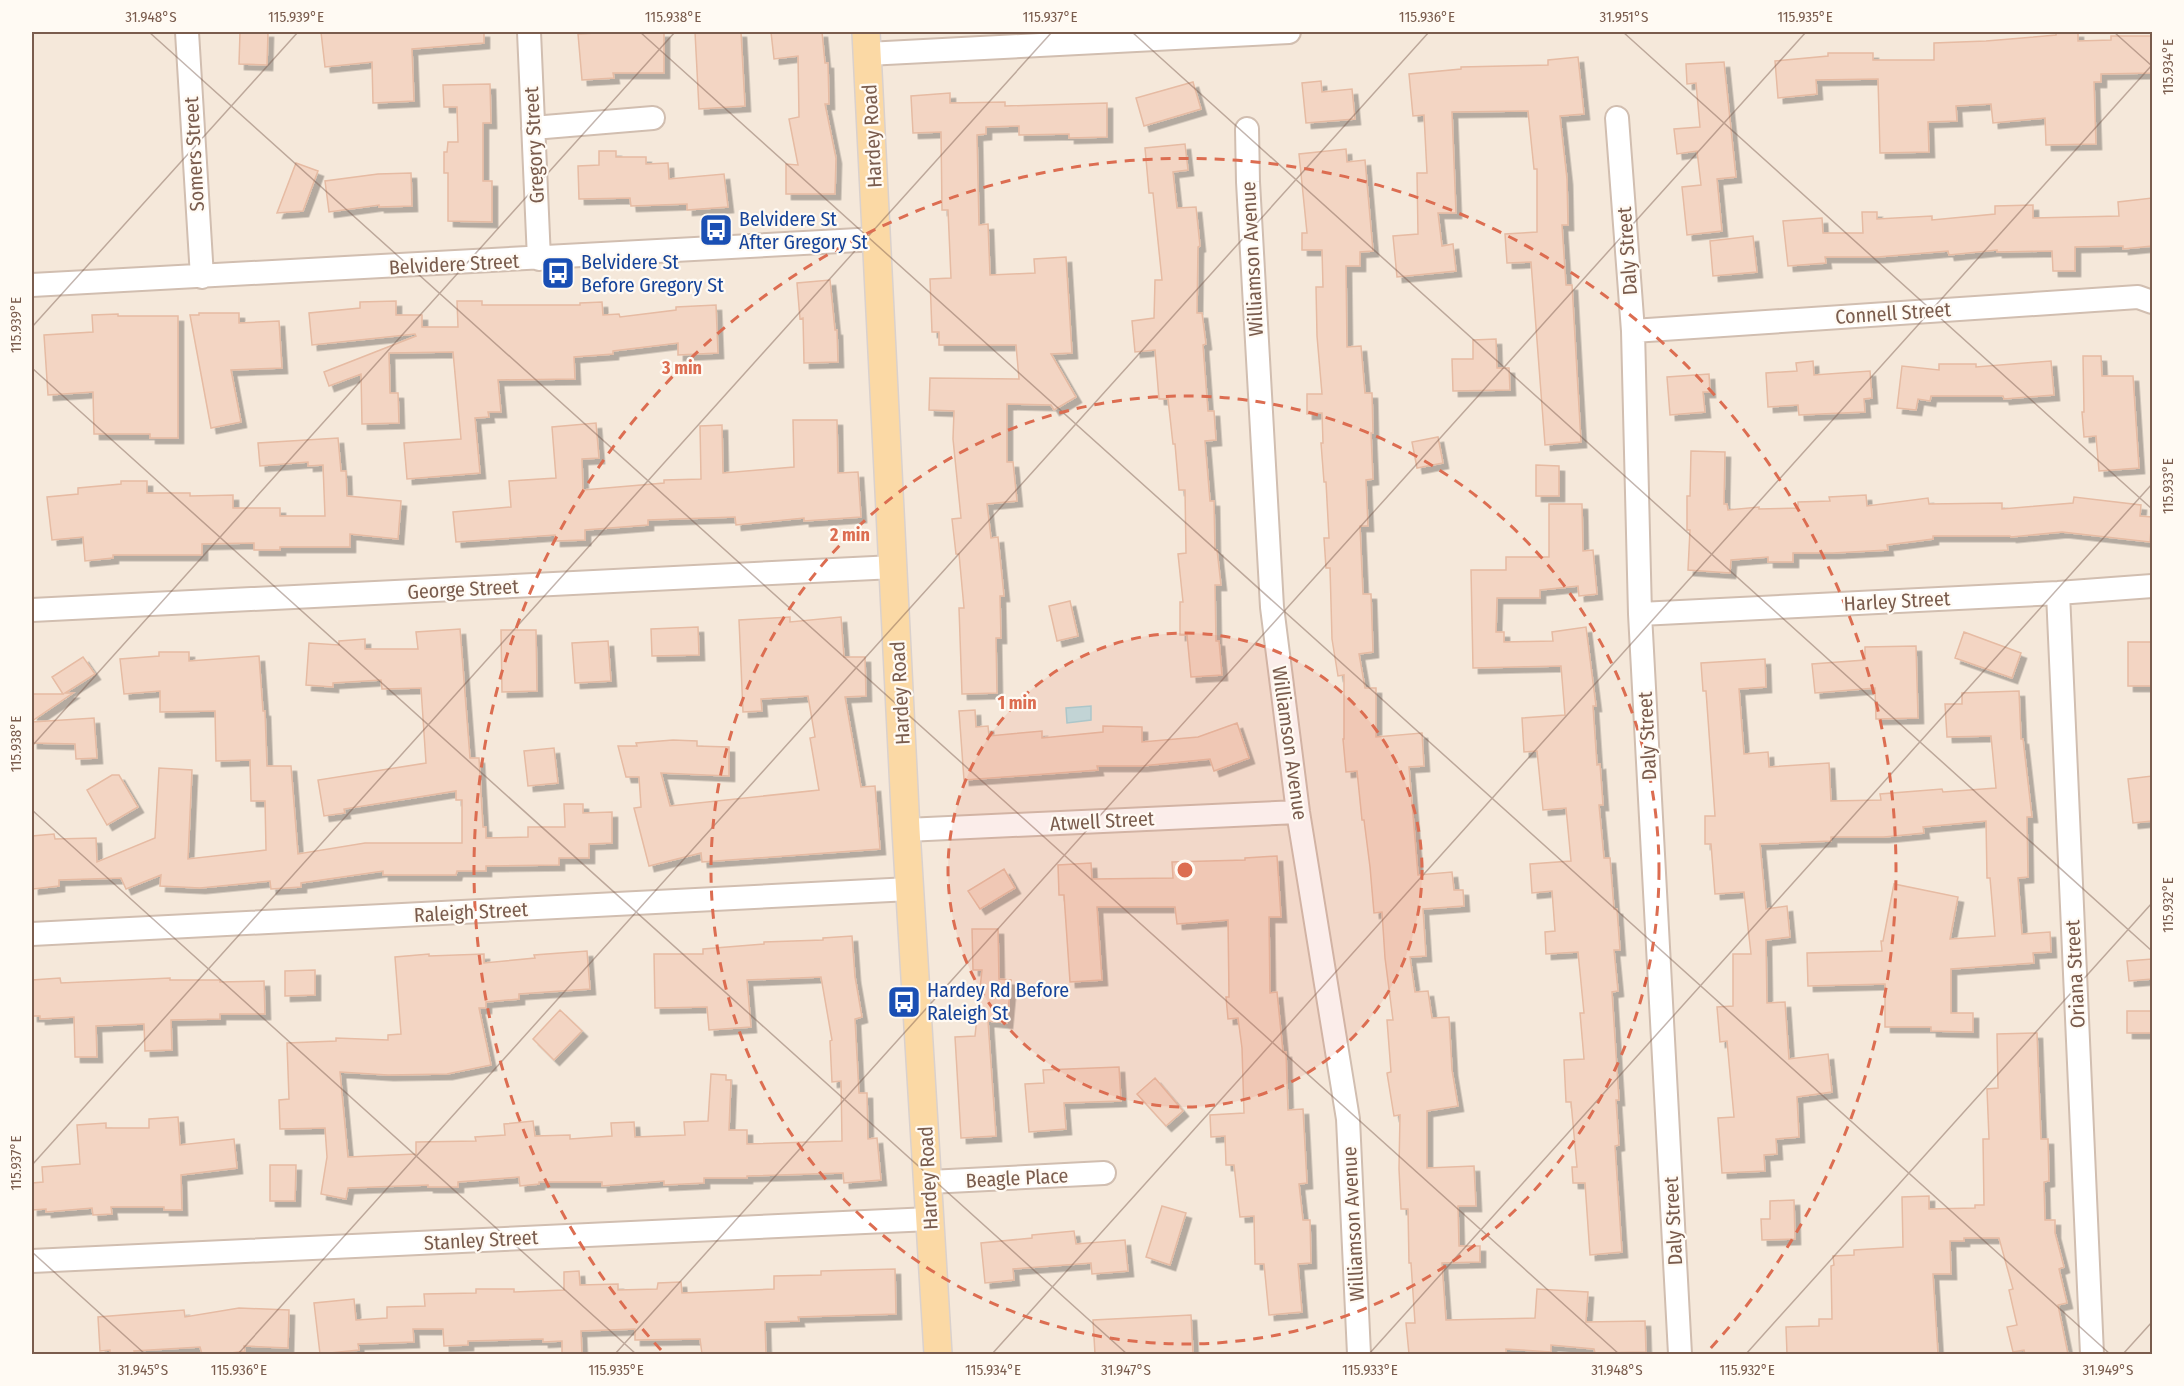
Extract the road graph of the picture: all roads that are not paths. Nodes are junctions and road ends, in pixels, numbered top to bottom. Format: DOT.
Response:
graph roads {
  1 [pos="187,32"];
  2 [pos="529,32"];
  3 [pos="1289,32"];
  4 [pos="1241,33"];
  5 [pos="867,43"];
  6 [pos="653,118"];
  7 [pos="1617,118"];
  8 [pos="533,128"];
  9 [pos="1247,129"];
  10 [pos="877,239"];
  11 [pos="539,259"];
  12 [pos="202,277"];
  13 [pos="32,285"];
  14 [pos="2152,302"];
  15 [pos="1633,331"];
  16 [pos="894,567"];
  17 [pos="2152,586"];
  18 [pos="2058,593"];
  19 [pos="32,610"];
  20 [pos="1640,614"];
  21 [pos="1298,812"];
  22 [pos="906,830"];
  23 [pos="910,889"];
  24 [pos="32,934"];
  25 [pos="1104,1173"];
  26 [pos="929,1182"];
  27 [pos="930,1219"];
  28 [pos="32,1262"];
  29 [pos="938,1354"];
  30 [pos="1359,1354"];
  31 [pos="1680,1354"];
  32 [pos="2092,1354"];
  1 -- 12 [label="street, Somers Street"];
  2 -- 8 [label="street, Gregory Street"];
  3 -- 4 [label="street"];
  4 -- 5 [label="street"];
  5 -- 10 [label="main road, Hardey Road"];
  6 -- 8 [label="street"];
  7 -- 15 [label="street, Daly Street"];
  8 -- 11 [label="street, Gregory Street"];
  9 -- 21 [label="street, Williamson Avenue"];
  10 -- 11 [label="street, Belvidere Street"];
  10 -- 16 [label="main road, Hardey Road"];
  11 -- 12 [label="street, Belvidere Street"];
  12 -- 13 [label="street, Belvidere Street"];
  14 -- 15 [label="street, Connell Street"];
  15 -- 20 [label="street, Daly Street"];
  16 -- 19 [label="street, George Street"];
  16 -- 22 [label="main road, Hardey Road"];
  17 -- 18 [label="street, Harley Street"];
  18 -- 20 [label="street, Harley Street"];
  18 -- 32 [label="street, Oriana Street"];
  20 -- 31 [label="street, Daly Street"];
  21 -- 22 [label="street, Atwell Street"];
  21 -- 30 [label="street, Williamson Avenue"];
  22 -- 23 [label="main road, Hardey Road"];
  23 -- 24 [label="street, Raleigh Street"];
  23 -- 26 [label="main road, Hardey Road"];
  25 -- 26 [label="street, Beagle Place"];
  26 -- 27 [label="main road, Hardey Road"];
  27 -- 28 [label="street, Stanley Street"];
  27 -- 29 [label="main road, Hardey Road"];
}
